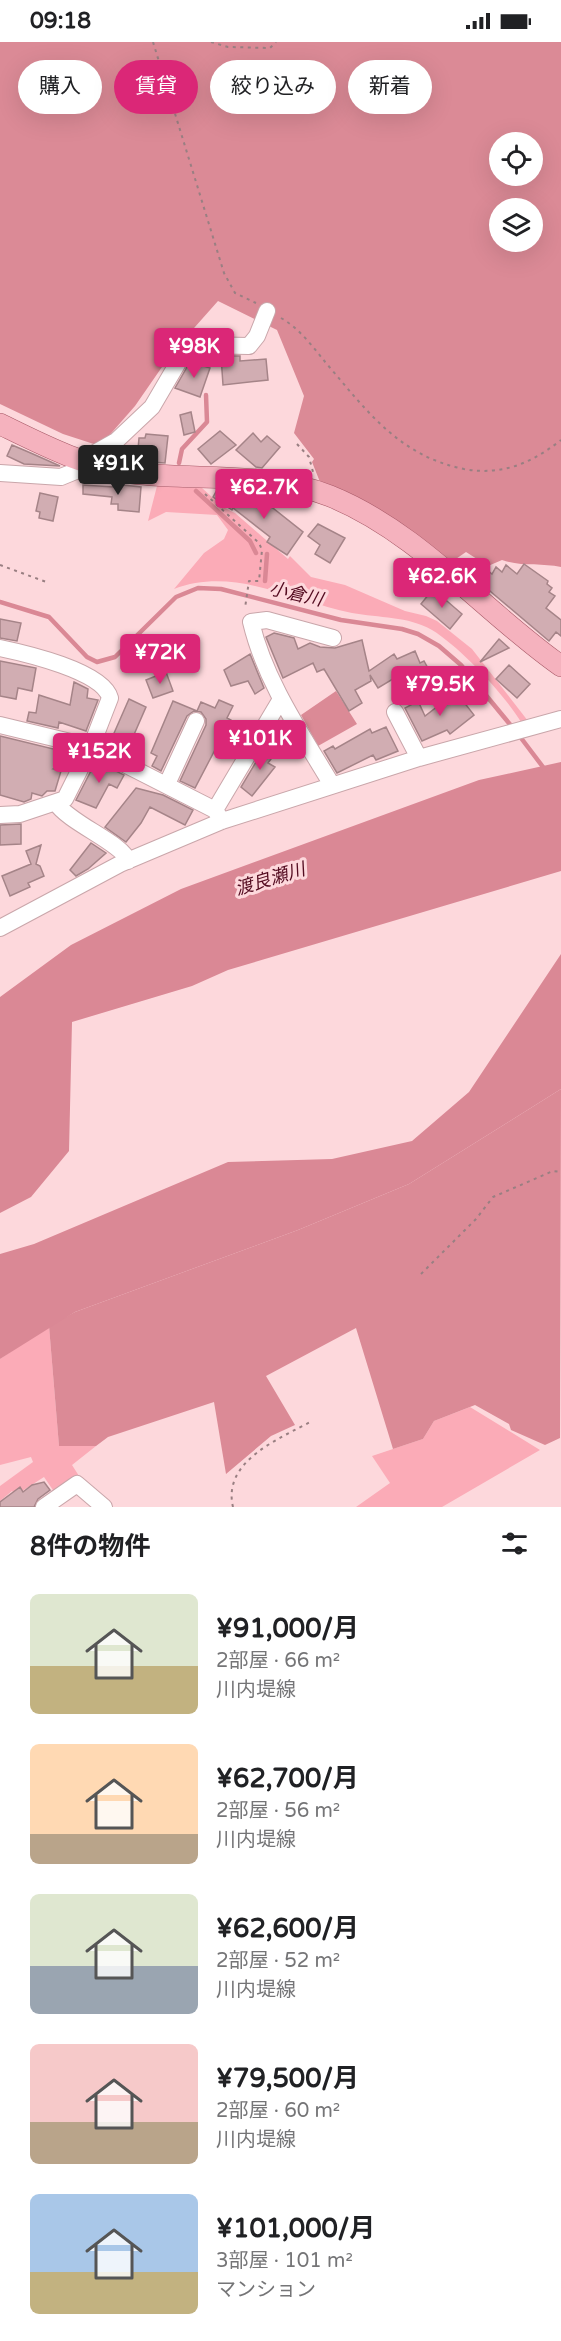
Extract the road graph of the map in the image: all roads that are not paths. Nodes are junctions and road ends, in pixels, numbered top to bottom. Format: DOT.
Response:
graph roads {
  1 [pos="267,311"];
  2 [pos="0,424"];
  3 [pos="86,464"];
  4 [pos="0,473"];
  5 [pos="333,638"];
  6 [pos="0,648"];
  7 [pos="561,666"];
  8 [pos="281,699"];
  9 [pos="395,712"];
  10 [pos="561,719"];
  11 [pos="196,721"];
  12 [pos="0,725"];
  13 [pos="91,747"];
  14 [pos="419,758"];
  15 [pos="167,784"];
  16 [pos="332,785"];
  17 [pos="56,803"];
  18 [pos="0,815"];
  19 [pos="219,815"];
  20 [pos="129,861"];
  21 [pos="0,928"];
  22 [pos="44,1507"];
  23 [pos="104,1507"];
  1 -- 3 [label="street"];
  2 -- 3 [label="main road"];
  3 -- 4 [label="street"];
  3 -- 7 [label="main road"];
  5 -- 8 [label="street"];
  6 -- 13 [label="street"];
  8 -- 16 [label="street"];
  8 -- 19 [label="street"];
  9 -- 14 [label="street"];
  10 -- 14 [label="street"];
  11 -- 15 [label="street"];
  12 -- 13 [label="street"];
  13 -- 15 [label="street"];
  13 -- 17 [label="street"];
  14 -- 16 [label="street"];
  15 -- 19 [label="street"];
  16 -- 19 [label="street"];
  17 -- 18 [label="street"];
  17 -- 20 [label="street"];
  19 -- 20 [label="street"];
  20 -- 21 [label="street"];
  22 -- 23 [label="street"];
}
